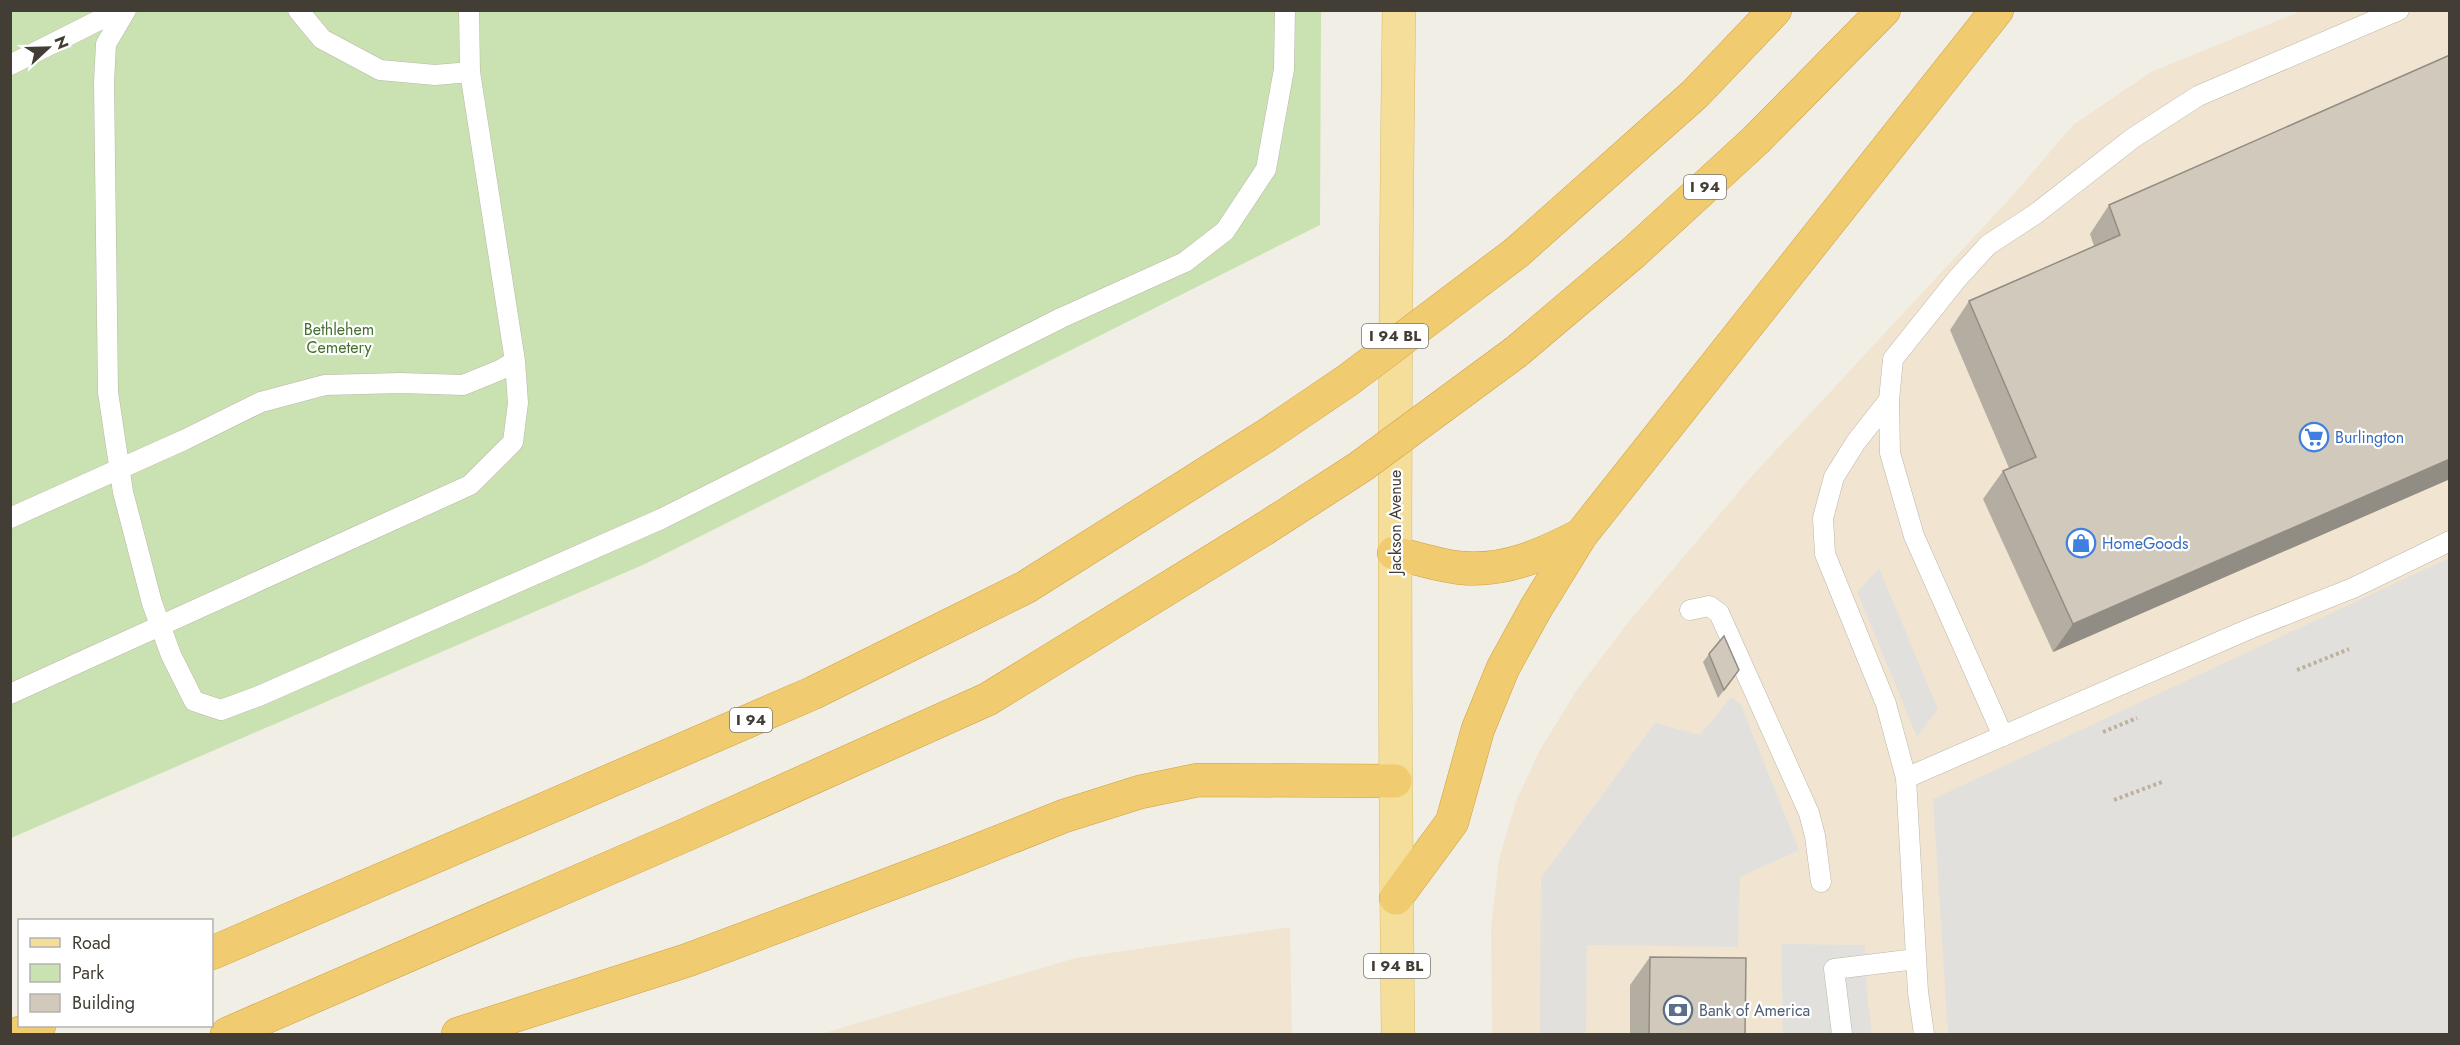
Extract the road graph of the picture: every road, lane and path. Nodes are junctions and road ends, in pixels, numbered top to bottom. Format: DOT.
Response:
graph roads {
  1 [pos="119,10"];
  2 [pos="126,10"];
  3 [pos="298,10"];
  4 [pos="470,10"];
  5 [pos="1285,10"];
  6 [pos="1398,10"];
  7 [pos="1775,10"];
  8 [pos="1884,10"];
  9 [pos="1997,10"];
  10 [pos="2399,10"];
  11 [pos="10,64"];
  12 [pos="470,72"];
  13 [pos="515,361"];
  14 [pos="1889,400"];
  15 [pos="120,469"];
  16 [pos="10,518"];
  17 [pos="1581,535"];
  18 [pos="2450,541"];
  19 [pos="1394,553"];
  20 [pos="1690,610"];
  21 [pos="160,627"];
  22 [pos="2349,650"];
  23 [pos="2298,670"];
  24 [pos="10,694"];
  25 [pos="2137,718"];
  26 [pos="2103,732"];
  27 [pos="2003,736"];
  28 [pos="1906,778"];
  29 [pos="1395,781"];
  30 [pos="2162,782"];
  31 [pos="2114,800"];
  32 [pos="1821,882"];
  33 [pos="1396,898"];
  34 [pos="213,953"];
  35 [pos="1916,959"];
  36 [pos="37,1027"];
  37 [pos="17,1035"];
  38 [pos="227,1035"];
  39 [pos="458,1035"];
  40 [pos="1398,1035"];
  41 [pos="1842,1035"];
  42 [pos="1924,1035"];
  1 -- 11 [label="lane"];
  2 -- 15 [label="lane"];
  3 -- 12 [label="lane"];
  4 -- 12 [label="lane"];
  5 -- 21 [label="lane"];
  6 -- 19 [label="main road, Jackson Avenue / I 94 BL"];
  7 -- 34 [label="highway, I 94, bridge"];
  8 -- 38 [label="highway, I 94, bridge"];
  9 -- 17 [label="highway"];
  10 -- 14 [label="lane"];
  12 -- 13 [label="lane"];
  13 -- 15 [label="lane"];
  13 -- 21 [label="lane"];
  14 -- 27 [label="lane"];
  14 -- 28 [label="lane"];
  15 -- 16 [label="lane"];
  15 -- 21 [label="lane"];
  17 -- 19 [label="highway"];
  17 -- 33 [label="highway"];
  18 -- 27 [label="lane"];
  19 -- 29 [label="main road, Jackson Avenue / I 94 BL"];
  20 -- 32 [label="lane"];
  21 -- 24 [label="lane"];
  22 -- 23 [label="path"];
  25 -- 26 [label="path"];
  27 -- 28 [label="lane"];
  28 -- 35 [label="lane"];
  29 -- 33 [label="main road, Jackson Avenue / I 94 BL"];
  29 -- 39 [label="highway"];
  30 -- 31 [label="path"];
  33 -- 40 [label="main road, Jackson Avenue / I 94 BL"];
  35 -- 41 [label="lane"];
  35 -- 42 [label="lane"];
  36 -- 37 [label="highway"];
}
